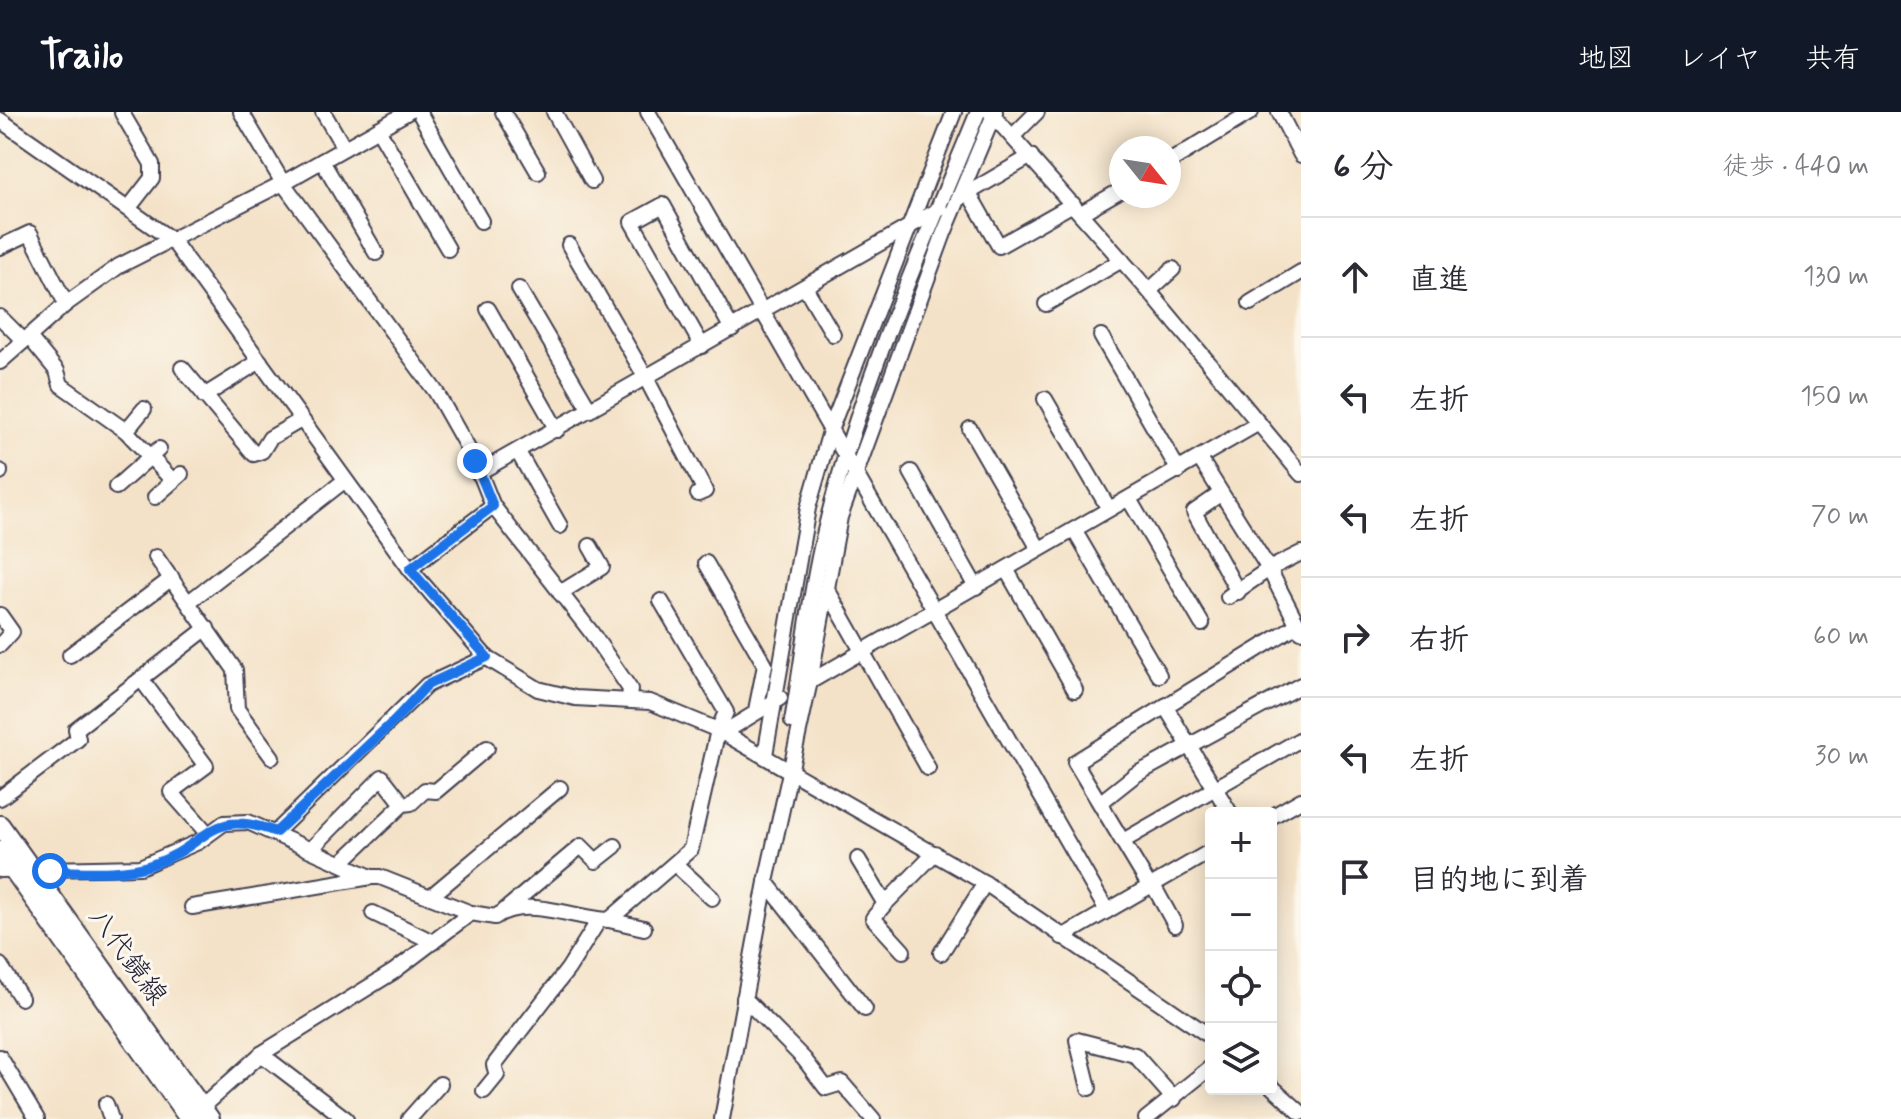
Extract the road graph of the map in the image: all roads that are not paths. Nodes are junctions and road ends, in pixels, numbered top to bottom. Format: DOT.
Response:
graph roads {
  1 [pos="241,112"];
  2 [pos="323,112"];
  3 [pos="408,112"];
  4 [pos="419,112"];
  5 [pos="503,112"];
  6 [pos="554,112"];
  7 [pos="648,112"];
  8 [pos="954,112"];
  9 [pos="978,112"];
  10 [pos="1037,112"];
  11 [pos="1251,112"];
  12 [pos="1279,112"];
  13 [pos="122,113"];
  14 [pos="993,113"];
  15 [pos="0,120"];
  16 [pos="378,129"];
  17 [pos="1012,137"];
  18 [pos="1299,147"];
  19 [pos="344,148"];
  20 [pos="1181,155"];
  21 [pos="1031,156"];
  22 [pos="322,161"];
  23 [pos="538,172"];
  24 [pos="592,181"];
  25 [pos="283,183"];
  26 [pos="1109,195"];
  27 [pos="965,196"];
  28 [pos="1077,208"];
  29 [pos="128,209"];
  30 [pos="938,210"];
  31 [pos="481,221"];
  32 [pos="908,225"];
  33 [pos="172,240"];
  34 [pos="569,245"];
  35 [pos="0,247"];
  36 [pos="448,249"];
  37 [pos="376,253"];
  38 [pos="1122,260"];
  39 [pos="1173,269"];
  40 [pos="1301,272"];
  41 [pos="805,287"];
  42 [pos="519,289"];
  43 [pos="1149,291"];
  44 [pos="1250,303"];
  45 [pos="66,304"];
  46 [pos="1046,304"];
  47 [pos="488,309"];
  48 [pos="765,311"];
  49 [pos="0,317"];
  50 [pos="732,329"];
  51 [pos="833,334"];
  52 [pos="1101,336"];
  53 [pos="26,339"];
  54 [pos="702,346"];
  55 [pos="260,361"];
  56 [pos="0,362"];
  57 [pos="182,368"];
  58 [pos="646,378"];
  59 [pos="204,396"];
  60 [pos="1045,399"];
  61 [pos="144,409"];
  62 [pos="590,410"];
  63 [pos="301,420"];
  64 [pos="1259,423"];
  65 [pos="831,428"];
  66 [pos="970,429"];
  67 [pos="557,430"];
  68 [pos="126,431"];
  69 [pos="518,452"];
  70 [pos="155,453"];
  71 [pos="846,455"];
  72 [pos="1200,459"];
  73 [pos="1179,471"];
  74 [pos="911,472"];
  75 [pos="478,473"];
  76 [pos="856,474"];
  77 [pos="1301,474"];
  78 [pos="344,481"];
  79 [pos="116,487"];
  80 [pos="698,494"];
  81 [pos="1220,494"];
  82 [pos="155,497"];
  83 [pos="1129,499"];
  84 [pos="493,506"];
  85 [pos="1109,509"];
  86 [pos="560,526"];
  87 [pos="1074,530"];
  88 [pos="590,546"];
  89 [pos="1039,549"];
  90 [pos="1301,553"];
  91 [pos="156,557"];
  92 [pos="706,563"];
  93 [pos="410,569"];
  94 [pos="1006,569"];
  95 [pos="1269,569"];
  96 [pos="172,578"];
  97 [pos="976,587"];
  98 [pos="827,589"];
  99 [pos="560,593"];
  100 [pos="190,601"];
  101 [pos="661,601"];
  102 [pos="936,610"];
  103 [pos="0,615"];
  104 [pos="1202,624"];
  105 [pos="207,628"];
  106 [pos="1299,628"];
  107 [pos="0,645"];
  108 [pos="865,652"];
  109 [pos="70,655"];
  110 [pos="487,657"];
  111 [pos="1159,675"];
  112 [pos="141,679"];
  113 [pos="804,685"];
  114 [pos="1301,685"];
  115 [pos="1075,690"];
  116 [pos="629,699"];
  117 [pos="774,701"];
  118 [pos="1165,706"];
  119 [pos="756,710"];
  120 [pos="720,732"];
  121 [pos="1301,739"];
  122 [pos="1192,745"];
  123 [pos="487,748"];
  124 [pos="765,755"];
  125 [pos="272,757"];
  126 [pos="928,768"];
  127 [pos="787,770"];
  128 [pos="560,788"];
  129 [pos="1216,788"];
  130 [pos="0,798"];
  131 [pos="1301,800"];
  132 [pos="1101,802"];
  133 [pos="403,804"];
  134 [pos="1227,807"];
  135 [pos="1277,814"];
  136 [pos="0,825"];
  137 [pos="276,832"];
  138 [pos="208,834"];
  139 [pos="1123,841"];
  140 [pos="615,846"];
  141 [pos="312,848"];
  142 [pos="0,851"];
  143 [pos="935,853"];
  144 [pos="1205,854"];
  145 [pos="858,859"];
  146 [pos="341,863"];
  147 [pos="675,864"];
  148 [pos="13,868"];
  149 [pos="371,877"];
  150 [pos="766,882"];
  151 [pos="985,883"];
  152 [pos="1151,886"];
  153 [pos="430,897"];
  154 [pos="712,898"];
  155 [pos="885,904"];
  156 [pos="192,907"];
  157 [pos="505,910"];
  158 [pos="1107,911"];
  159 [pos="373,913"];
  160 [pos="471,913"];
  161 [pos="604,920"];
  162 [pos="1175,925"];
  163 [pos="644,928"];
  164 [pos="1062,937"];
  165 [pos="433,942"];
  166 [pos="903,951"];
  167 [pos="941,953"];
  168 [pos="0,965"];
  169 [pos="21,998"];
  170 [pos="744,998"];
  171 [pos="865,1009"];
  172 [pos="1205,1033"];
  173 [pos="261,1054"];
  174 [pos="0,1057"];
  175 [pos="1205,1072"];
  176 [pos="440,1084"];
  177 [pos="1089,1088"];
  178 [pos="484,1091"];
  179 [pos="1277,1091"];
  180 [pos="1174,1099"];
  181 [pos="107,1103"];
  182 [pos="1301,1113"];
  183 [pos="724,1114"];
  184 [pos="196,1117"];
  185 [pos="37,1119"];
  186 [pos="111,1119"];
  187 [pos="346,1119"];
  188 [pos="409,1119"];
  189 [pos="737,1119"];
  190 [pos="873,1119"];
  191 [pos="1146,1119"];
  1 -- 25 [label="street"];
  2 -- 19 [label="street"];
  3 -- 16 [label="street"];
  4 -- 31 [label="street"];
  5 -- 23 [label="street"];
  6 -- 24 [label="street"];
  7 -- 48 [label="street"];
  8 -- 32 [label="street"];
  9 -- 30 [label="street"];
  10 -- 17 [label="street"];
  11 -- 20 [label="street"];
  12 -- 18 [label="street"];
  13 -- 29 [label="street"];
  14 -- 17 [label="street"];
  14 -- 27 [label="street"];
  15 -- 29 [label="street"];
  16 -- 19 [label="street"];
  16 -- 36 [label="street"];
  17 -- 21 [label="street"];
  19 -- 22 [label="street"];
  21 -- 27 [label="street"];
  21 -- 28 [label="street"];
  22 -- 25 [label="street"];
  22 -- 37 [label="street"];
  25 -- 33 [label="street"];
  25 -- 75 [label="street"];
  26 -- 28 [label="street"];
  27 -- 28 [label="street"];
  27 -- 30 [label="street"];
  27 -- 76 [label="street"];
  28 -- 38 [label="street"];
  29 -- 33 [label="street"];
  30 -- 32 [label="street"];
  30 -- 71 [label="street"];
  32 -- 41 [label="street"];
  32 -- 65 [label="street"];
  33 -- 45 [label="street"];
  33 -- 55 [label="street"];
  34 -- 58 [label="street"];
  35 -- 45 [label="street"];
  38 -- 43 [label="street"];
  38 -- 46 [label="street"];
  39 -- 43 [label="street"];
  40 -- 44 [label="street"];
  41 -- 48 [label="street"];
  41 -- 51 [label="street"];
  42 -- 62 [label="street"];
  43 -- 64 [label="street"];
  45 -- 53 [label="street"];
  47 -- 67 [label="street"];
  48 -- 50 [label="street"];
  48 -- 65 [label="street"];
  49 -- 53 [label="street"];
  50 -- 54 [label="street"];
  50 -- 54 [label="street"];
  52 -- 73 [label="street"];
  53 -- 56 [label="street"];
  53 -- 68 [label="street"];
  54 -- 58 [label="street"];
  55 -- 59 [label="street"];
  55 -- 63 [label="street"];
  57 -- 59 [label="street"];
  58 -- 62 [label="street"];
  58 -- 80 [label="street"];
  59 -- 63 [label="street"];
  60 -- 85 [label="street"];
  61 -- 68 [label="street"];
  62 -- 67 [label="street"];
  63 -- 78 [label="street"];
  64 -- 72 [label="street"];
  64 -- 77 [label="street"];
  65 -- 71 [label="street"];
  65 -- 117 [label="street"];
  66 -- 89 [label="street"];
  67 -- 69 [label="street"];
  68 -- 70 [label="street"];
  69 -- 75 [label="street"];
  69 -- 86 [label="street"];
  70 -- 79 [label="street"];
  70 -- 82 [label="street"];
  71 -- 76 [label="street"];
  71 -- 113 [label="street"];
  72 -- 73 [label="street"];
  72 -- 81 [label="street"];
  73 -- 83 [label="street"];
  74 -- 97 [label="street"];
  75 -- 84 [label="street"];
  76 -- 98 [label="street"];
  76 -- 102 [label="street"];
  78 -- 93 [label="street"];
  78 -- 100 [label="street"];
  81 -- 95 [label="street"];
  81 -- 95 [label="street"];
  83 -- 85 [label="street"];
  83 -- 104 [label="street"];
  84 -- 93 [label="street"];
  84 -- 99 [label="street"];
  85 -- 87 [label="street"];
  87 -- 89 [label="street"];
  87 -- 111 [label="street"];
  88 -- 99 [label="street"];
  89 -- 94 [label="street"];
  90 -- 95 [label="street"];
  91 -- 96 [label="street"];
  92 -- 119 [label="street"];
  93 -- 110 [label="street"];
  94 -- 97 [label="street"];
  94 -- 115 [label="street"];
  95 -- 106 [label="street"];
  96 -- 100 [label="street"];
  96 -- 109 [label="street"];
  97 -- 102 [label="street"];
  98 -- 108 [label="street"];
  98 -- 113 [label="street"];
  99 -- 116 [label="street"];
  100 -- 105 [label="street"];
  101 -- 120 [label="street"];
  102 -- 108 [label="street"];
  102 -- 158 [label="street"];
  103 -- 107 [label="street"];
  105 -- 112 [label="street"];
  105 -- 125 [label="street"];
  106 -- 118 [label="street"];
  108 -- 113 [label="street"];
  108 -- 126 [label="street"];
  110 -- 116 [label="street"];
  110 -- 137 [label="street"];
  112 -- 130 [label="street"];
  112 -- 138 [label="street"];
  113 -- 117 [label="street"];
  113 -- 127 [label="street"];
  114 -- 122 [label="street"];
  116 -- 120 [label="street"];
  117 -- 119 [label="street"];
  117 -- 124 [label="street"];
  118 -- 122 [label="street"];
  118 -- 132 [label="street"];
  119 -- 120 [label="street"];
  120 -- 124 [label="street"];
  120 -- 147 [label="street"];
  121 -- 129 [label="street"];
  122 -- 129 [label="street"];
  122 -- 132 [label="street"];
  123 -- 133 [label="street"];
  124 -- 127 [label="street"];
  127 -- 143 [label="street"];
  127 -- 150 [label="street"];
  128 -- 153 [label="street"];
  129 -- 134 [label="street"];
  129 -- 139 [label="street"];
  131 -- 135 [label="street"];
  132 -- 139 [label="street"];
  133 -- 141 [label="street"];
  133 -- 146 [label="street"];
  136 -- 148 [label="main road, 八代鏡線"];
  137 -- 138 [label="street"];
  137 -- 141 [label="street"];
  138 -- 148 [label="street"];
  139 -- 152 [label="street"];
  140 -- 157 [label="street"];
  141 -- 146 [label="street"];
  142 -- 148 [label="main road, 八代鏡線"];
  143 -- 151 [label="street"];
  143 -- 155 [label="street"];
  144 -- 152 [label="street"];
  145 -- 155 [label="street"];
  146 -- 149 [label="street"];
  147 -- 154 [label="street"];
  147 -- 161 [label="street"];
  148 -- 184 [label="main road, 八代鏡線"];
  149 -- 153 [label="street"];
  149 -- 156 [label="street"];
  150 -- 170 [label="street"];
  150 -- 171 [label="street"];
  151 -- 164 [label="street"];
  151 -- 167 [label="street"];
  152 -- 158 [label="street"];
  152 -- 162 [label="street"];
  153 -- 160 [label="street"];
  155 -- 166 [label="street"];
  157 -- 160 [label="street"];
  157 -- 161 [label="street"];
  158 -- 164 [label="street"];
  159 -- 165 [label="street"];
  160 -- 165 [label="street"];
  161 -- 163 [label="street"];
  161 -- 178 [label="street"];
  164 -- 172 [label="street"];
  165 -- 173 [label="street"];
  168 -- 169 [label="street"];
  170 -- 183 [label="street"];
  170 -- 190 [label="street"];
  173 -- 184 [label="street"];
  173 -- 187 [label="street"];
  174 -- 185 [label="street"];
  175 -- 180 [label="street"];
  176 -- 188 [label="street"];
  177 -- 180 [label="street"];
  179 -- 182 [label="street"];
  180 -- 191 [label="street"];
  181 -- 186 [label="street"];
  183 -- 189 [label="street"];
}
